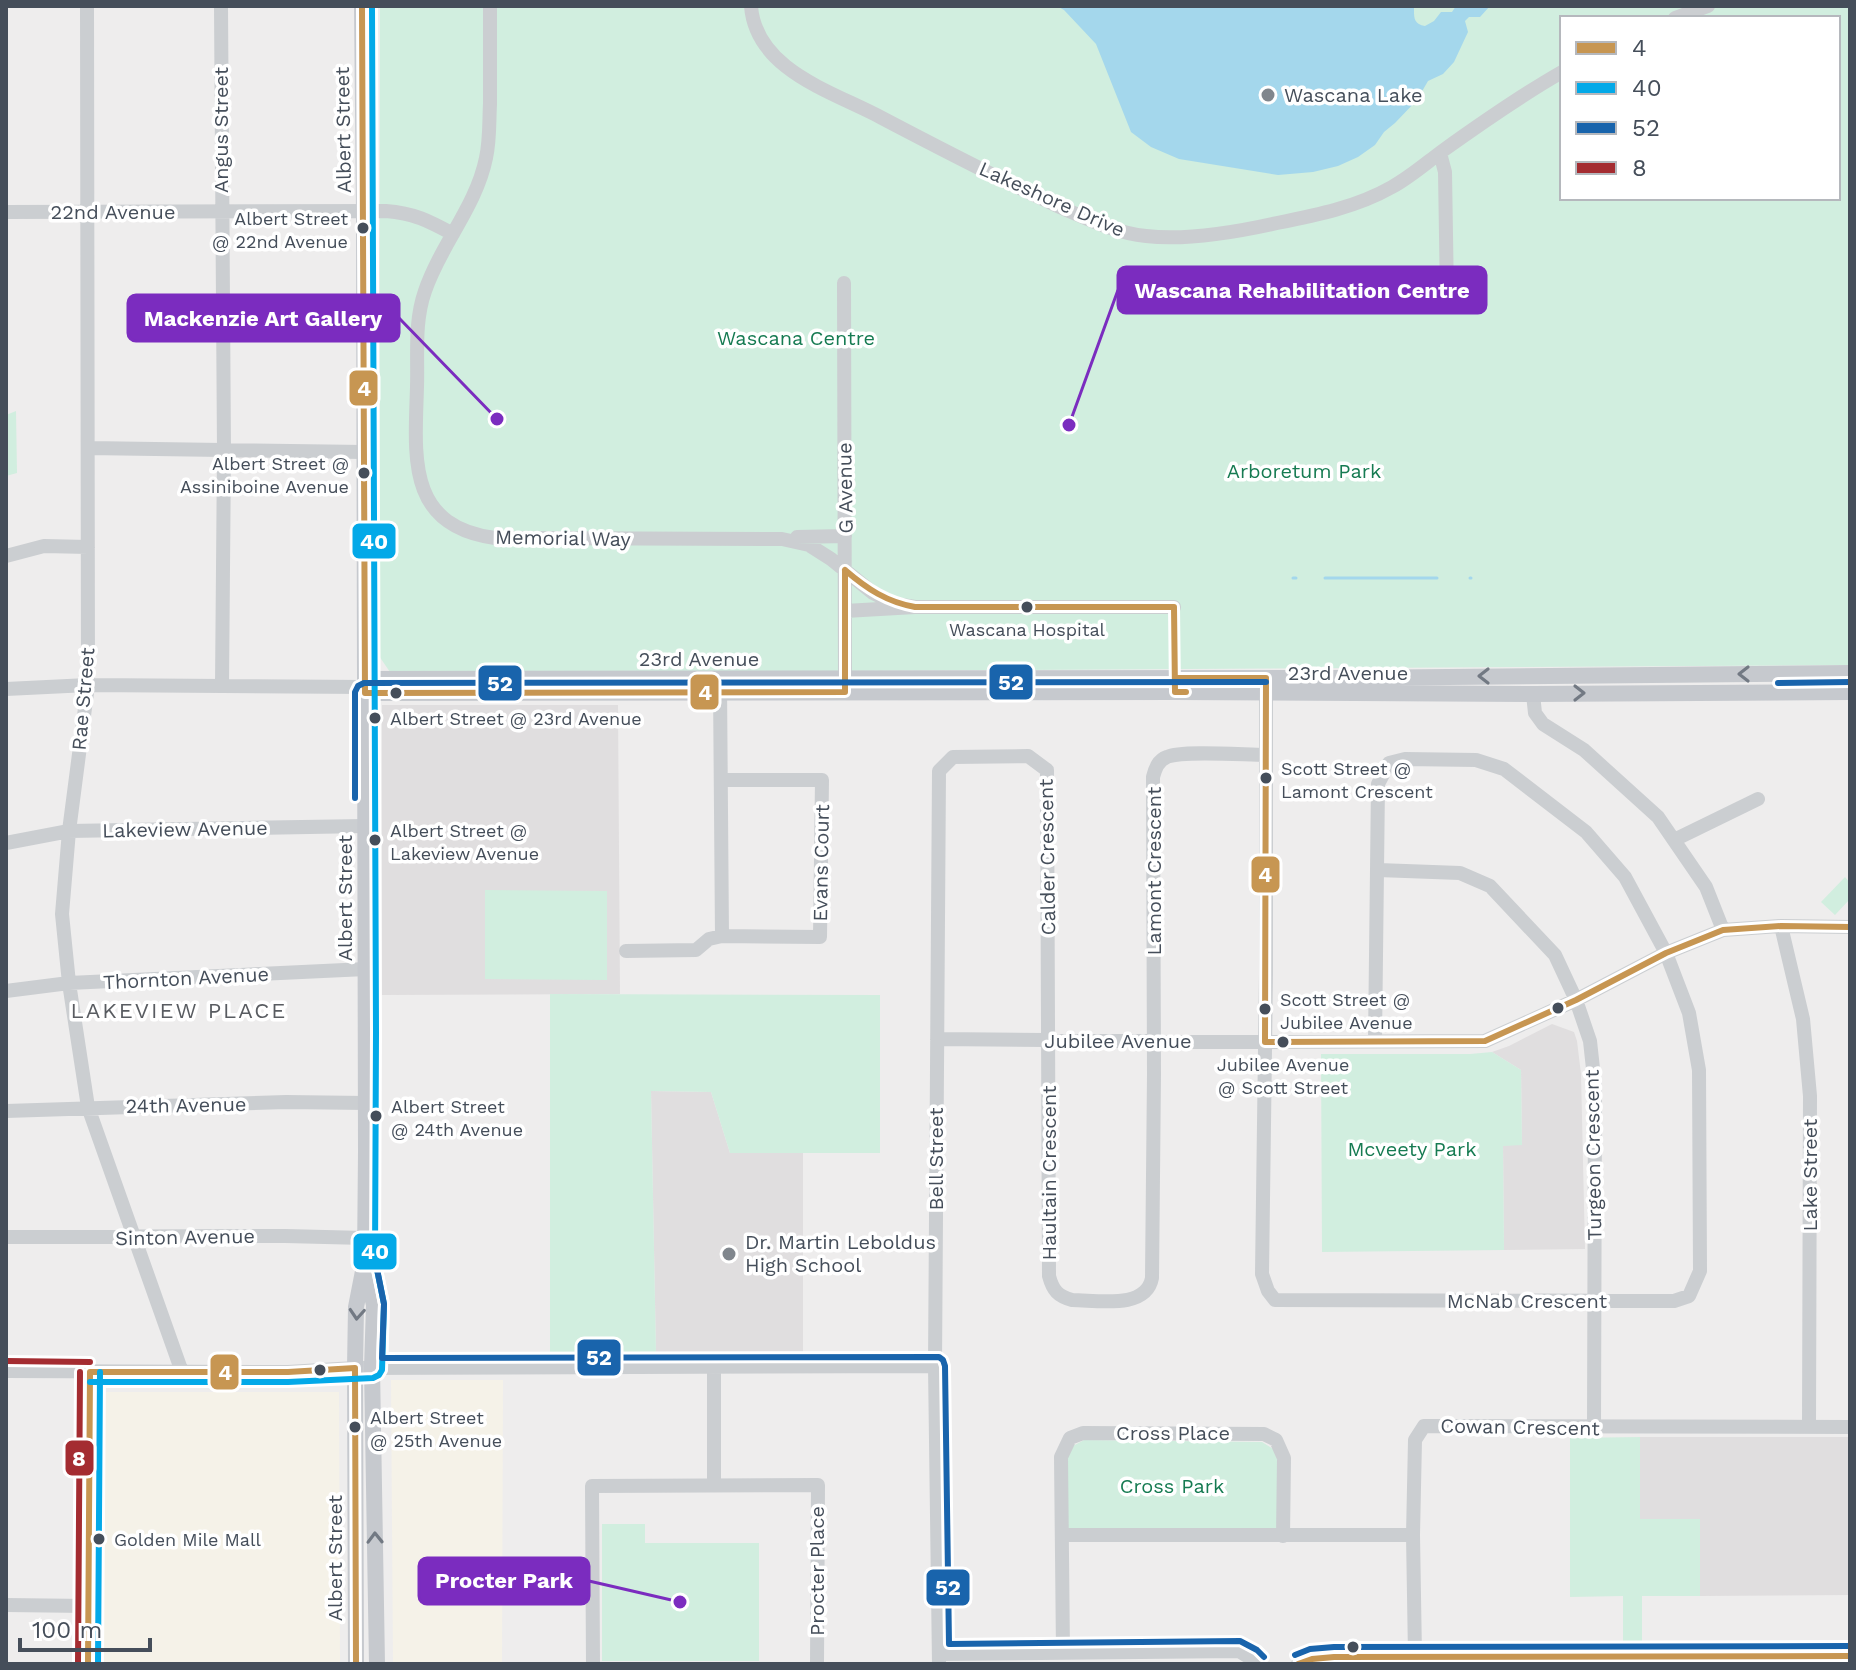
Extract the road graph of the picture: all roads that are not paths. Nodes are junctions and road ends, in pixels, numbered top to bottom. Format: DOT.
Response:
graph roads {
  1 [pos="87,6"];
  2 [pos="221,6"];
  3 [pos="362,6"];
  4 [pos="490,6"];
  5 [pos="751,6"];
  6 [pos="1689,6"];
  7 [pos="1708,6"];
  8 [pos="1669,16"];
  9 [pos="1680,16"];
  10 [pos="1560,73"];
  11 [pos="1440,153"];
  12 [pos="364,211"];
  13 [pos="6,212"];
  14 [pos="221,212"];
  15 [pos="87,213"];
  16 [pos="453,234"];
  17 [pos="844,283"];
  18 [pos="1447,297"];
  19 [pos="88,448"];
  20 [pos="224,451"];
  21 [pos="364,452"];
  22 [pos="845,536"];
  23 [pos="782,539"];
  24 [pos="88,547"];
  25 [pos="6,556"];
  26 [pos="845,570"];
  27 [pos="915,607"];
  28 [pos="1174,607"];
  29 [pos="845,611"];
  30 [pos="1850,673"];
  31 [pos="88,685"];
  32 [pos="720,685"];
  33 [pos="845,685"];
  34 [pos="1266,685"];
  35 [pos="222,686"];
  36 [pos="365,686"];
  37 [pos="6,689"];
  38 [pos="1850,692"];
  39 [pos="1533,694"];
  40 [pos="1265,755"];
  41 [pos="721,780"];
  42 [pos="1758,799"];
  43 [pos="365,826"];
  44 [pos="69,831"];
  45 [pos="1674,840"];
  46 [pos="6,843"];
  47 [pos="1378,870"];
  48 [pos="1781,926"];
  49 [pos="1850,927"];
  50 [pos="1723,930"];
  51 [pos="722,936"];
  52 [pos="626,951"];
  53 [pos="1666,953"];
  54 [pos="366,969"];
  55 [pos="69,983"];
  56 [pos="6,991"];
  57 [pos="1576,1000"];
  58 [pos="937,1039"];
  59 [pos="1049,1041"];
  60 [pos="1375,1041"];
  61 [pos="1154,1042"];
  62 [pos="1265,1042"];
  63 [pos="366,1103"];
  64 [pos="88,1107"];
  65 [pos="6,1111"];
  66 [pos="6,1237"];
  67 [pos="134,1238"];
  68 [pos="365,1238"];
  69 [pos="365,1261"];
  70 [pos="1595,1301"];
  71 [pos="714,1366"];
  72 [pos="935,1366"];
  73 [pos="355,1368"];
  74 [pos="372,1368"];
  75 [pos="6,1371"];
  76 [pos="90,1372"];
  77 [pos="182,1372"];
  78 [pos="1809,1427"];
  79 [pos="1850,1427"];
  80 [pos="1594,1428"];
  81 [pos="714,1485"];
  82 [pos="1062,1535"];
  83 [pos="1413,1535"];
  84 [pos="1283,1536"];
  85 [pos="6,1605"];
  86 [pos="88,1606"];
  87 [pos="1063,1652"];
  88 [pos="1415,1656"];
  89 [pos="1850,1656"];
  90 [pos="1197,1658"];
  91 [pos="939,1659"];
  92 [pos="1535,1661"];
  93 [pos="88,1664"];
  94 [pos="356,1664"];
  95 [pos="377,1664"];
  96 [pos="593,1664"];
  97 [pos="817,1664"];
  98 [pos="1257,1664"];
  99 [pos="1298,1664"];
  1 -- 15 [label="street, Rae Street"];
  2 -- 14 [label="street, Angus Street"];
  3 -- 12 [label="main road, Albert Street"];
  4 -- 16 [label="street, Memorial Way"];
  5 -- 11 [label="street, Lakeshore Drive"];
  6 -- 8 [label="street"];
  7 -- 9 [label="street"];
  10 -- 11 [label="street, Lakeshore Drive"];
  11 -- 18 [label="street"];
  12 -- 14 [label="street, 22nd Avenue"];
  12 -- 16 [label="street, 22nd Avenue"];
  12 -- 21 [label="main road, Albert Street"];
  13 -- 15 [label="street, 22nd Avenue"];
  14 -- 15 [label="street, 22nd Avenue"];
  14 -- 20 [label="street, Angus Street"];
  15 -- 19 [label="street, Rae Street"];
  16 -- 23 [label="street, Memorial Way"];
  17 -- 22 [label="street, G Avenue"];
  19 -- 20 [label="street"];
  19 -- 24 [label="street, Rae Street"];
  20 -- 21 [label="street"];
  20 -- 35 [label="street, Angus Street"];
  21 -- 36 [label="main road, Albert Street"];
  22 -- 23 [label="street"];
  22 -- 26 [label="street, G Avenue"];
  23 -- 26 [label="street, Memorial Way"];
  24 -- 25 [label="street"];
  24 -- 31 [label="street, Rae Street"];
  26 -- 27 [label="street, Memorial Way"];
  26 -- 29 [label="street, G Avenue"];
  27 -- 28 [label="street, Memorial Way"];
  27 -- 29 [label="street, Memorial Way"];
  29 -- 33 [label="street, G Avenue"];
  30 -- 34 [label="main road, 23rd Avenue, one-way"];
  31 -- 35 [label="street, 23rd Avenue"];
  31 -- 37 [label="street, 23rd Avenue"];
  31 -- 44 [label="street, Rae Street"];
  32 -- 33 [label="main road, 23rd Avenue"];
  32 -- 36 [label="main road, 23rd Avenue"];
  32 -- 41 [label="street"];
  33 -- 34 [label="main road, 23rd Avenue"];
  34 -- 39 [label="main road, 23rd Avenue"];
  34 -- 40 [label="street"];
  35 -- 36 [label="street, 23rd Avenue"];
  36 -- 43 [label="main road, Albert Street"];
  39 -- 38 [label="main road, 23rd Avenue, one-way"];
  39 -- 45 [label="street"];
  40 -- 61 [label="street, Lamont Crescent"];
  40 -- 62 [label="street"];
  41 -- 51 [label="street"];
  41 -- 51 [label="street, Evans Court"];
  42 -- 45 [label="street"];
  43 -- 44 [label="street, Lakeview Avenue"];
  43 -- 54 [label="main road, Albert Street"];
  44 -- 46 [label="street, Lakeview Avenue"];
  44 -- 55 [label="street, Rae Street"];
  45 -- 50 [label="street"];
  47 -- 53 [label="street, McNab Crescent"];
  47 -- 57 [label="street, Turgeon Crescent"];
  47 -- 60 [label="street"];
  48 -- 49 [label="street, Jubilee Avenue"];
  48 -- 50 [label="street, Jubilee Avenue"];
  48 -- 78 [label="street, Lake Street"];
  50 -- 53 [label="street, Jubilee Avenue"];
  51 -- 52 [label="street"];
  53 -- 57 [label="street, Jubilee Avenue"];
  53 -- 70 [label="street, McNab Crescent"];
  54 -- 55 [label="street, Thornton Avenue"];
  54 -- 63 [label="main road, Albert Street"];
  55 -- 56 [label="street, Thornton Avenue"];
  55 -- 64 [label="street, Rae Street"];
  57 -- 60 [label="street, Jubilee Avenue"];
  57 -- 70 [label="street, Turgeon Crescent"];
  58 -- 59 [label="street, Jubilee Avenue"];
  58 -- 59 [label="street, Calder Crescent"];
  58 -- 72 [label="street, Bell Street"];
  59 -- 61 [label="street, Jubilee Avenue"];
  59 -- 61 [label="street, Haultain Crescent"];
  60 -- 62 [label="street, Jubilee Avenue"];
  61 -- 62 [label="street, Jubilee Avenue"];
  62 -- 70 [label="street, McNab Crescent"];
  63 -- 64 [label="street, 24th Avenue"];
  63 -- 68 [label="main road, Albert Street"];
  64 -- 65 [label="street, 24th Avenue"];
  64 -- 67 [label="street, Rae Street"];
  66 -- 67 [label="street, Sinton Avenue"];
  67 -- 68 [label="street, Sinton Avenue"];
  67 -- 77 [label="street, Rae Street"];
  68 -- 69 [label="main road, Albert Street"];
  69 -- 73 [label="main road, Albert Street, one-way"];
  69 -- 74 [label="main road, Albert Street"];
  70 -- 80 [label="street, Turgeon Crescent"];
  71 -- 72 [label="street"];
  71 -- 74 [label="street"];
  71 -- 81 [label="street"];
  72 -- 91 [label="street, Bell Street"];
  73 -- 74 [label="street"];
  73 -- 77 [label="street"];
  73 -- 94 [label="main road, Albert Street"];
  95 -- 74 [label="main road, Albert Street, one-way"];
  75 -- 76 [label="street"];
  76 -- 77 [label="street"];
  76 -- 86 [label="street"];
  78 -- 79 [label="street, Cowan Crescent"];
  78 -- 80 [label="street, Cowan Crescent"];
  80 -- 83 [label="street, Cowan Crescent"];
  81 -- 96 [label="street, Procter Place"];
  81 -- 97 [label="street, Procter Place"];
  82 -- 84 [label="street"];
  82 -- 84 [label="street, Cross Place"];
  82 -- 87 [label="street, Cross Place"];
  83 -- 84 [label="street"];
  83 -- 88 [label="street, Cowan Crescent"];
  85 -- 86 [label="street"];
  86 -- 93 [label="street"];
  87 -- 90 [label="street"];
  87 -- 91 [label="street"];
  88 -- 92 [label="street"];
  88 -- 99 [label="street"];
  89 -- 92 [label="street"];
  90 -- 98 [label="street"];
}
